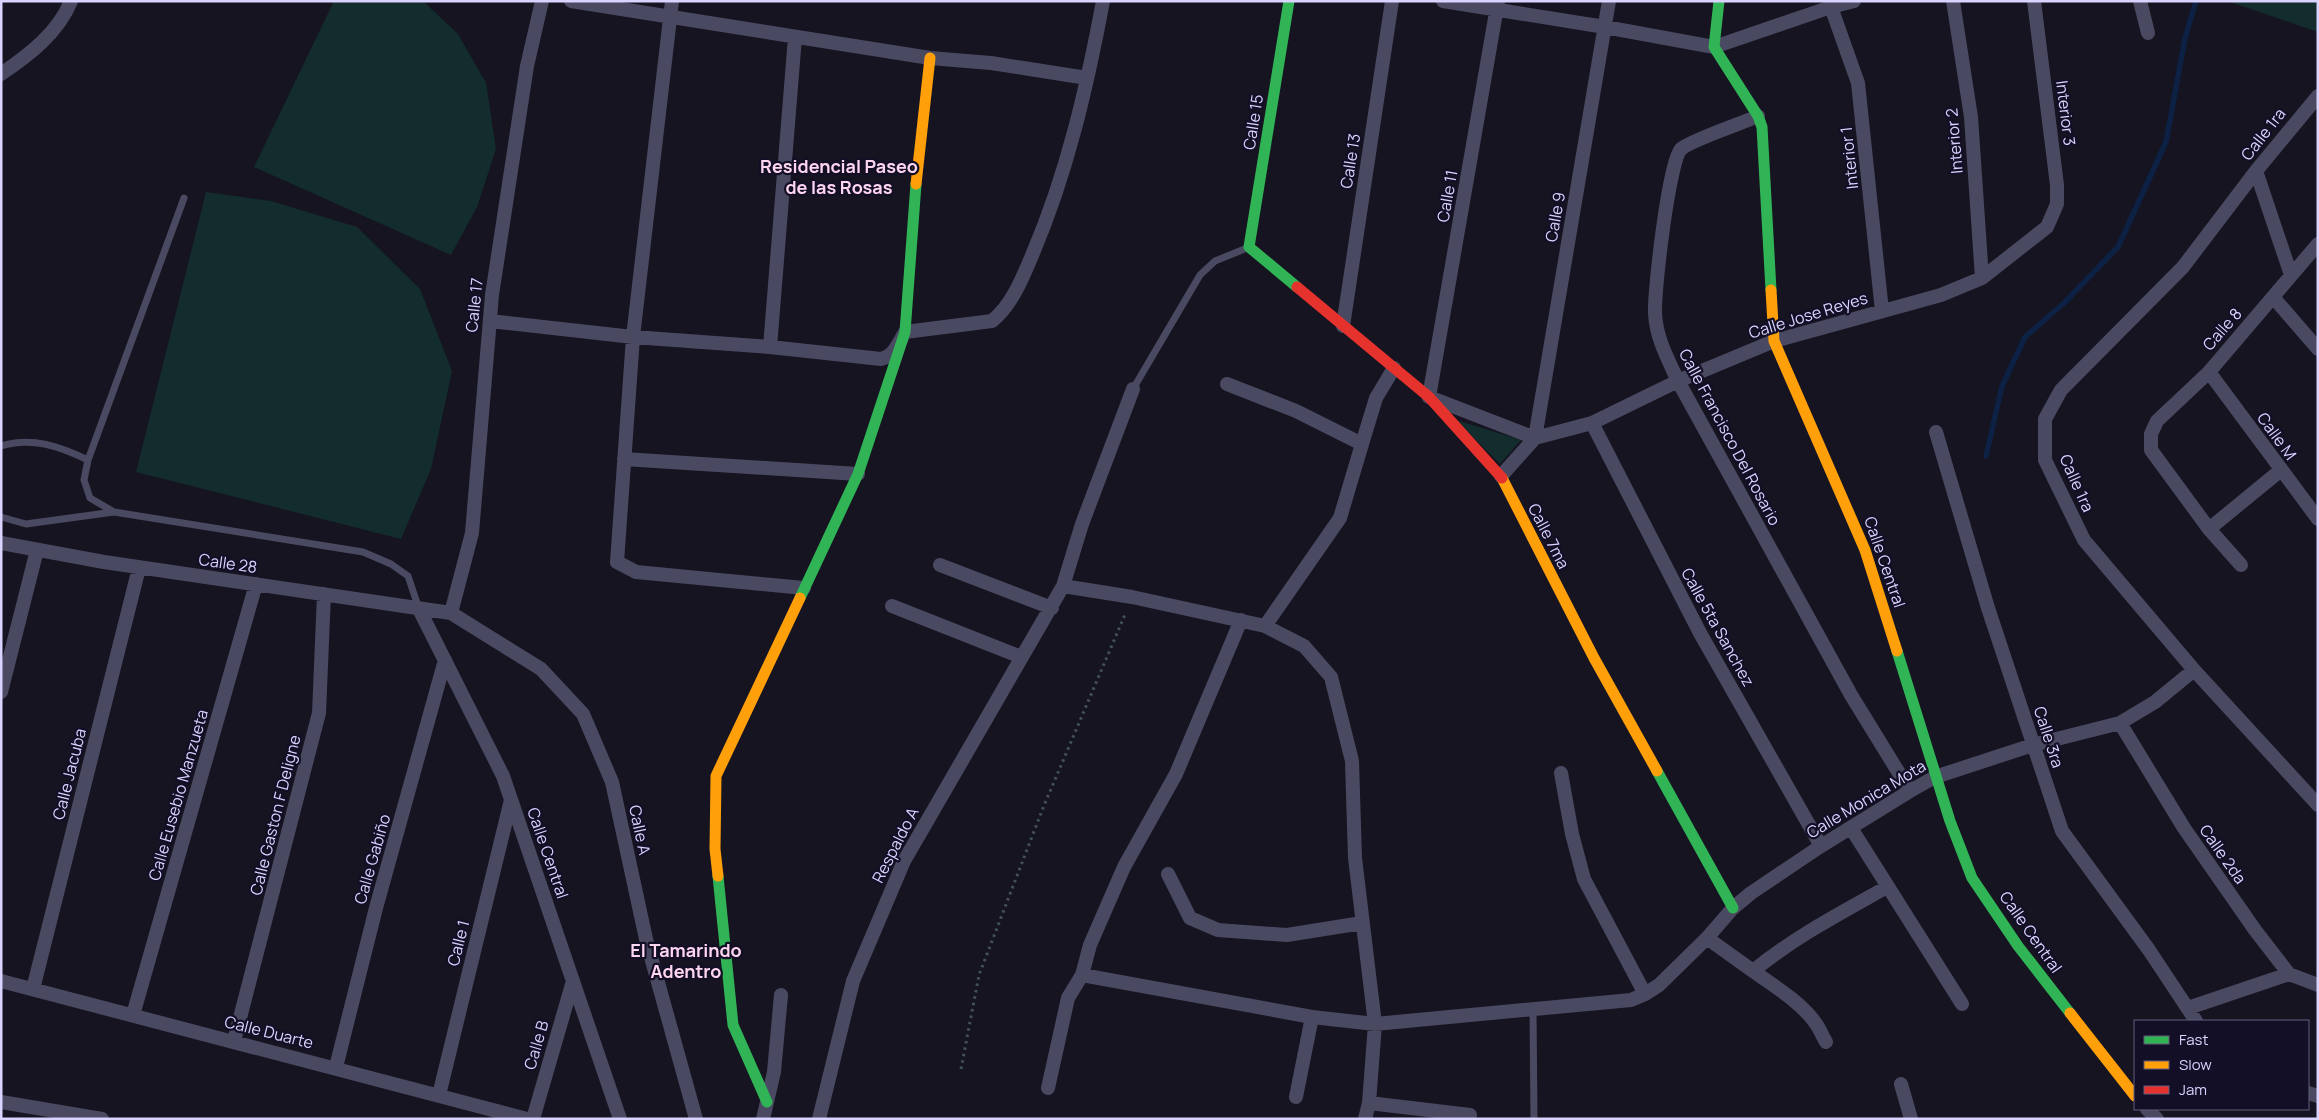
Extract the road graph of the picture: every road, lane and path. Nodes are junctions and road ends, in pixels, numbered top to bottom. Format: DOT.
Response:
graph roads {
  1 [pos="71,1"];
  2 [pos="542,1"];
  3 [pos="571,1"];
  4 [pos="672,1"];
  5 [pos="1103,1"];
  6 [pos="1289,1"];
  7 [pos="1392,1"];
  8 [pos="1443,1"];
  9 [pos="1609,1"];
  10 [pos="1719,1"];
  11 [pos="1854,1"];
  12 [pos="1953,1"];
  13 [pos="2034,1"];
  14 [pos="2140,1"];
  15 [pos="1498,6"];
  16 [pos="1831,7"];
  17 [pos="669,16"];
  18 [pos="1605,27"];
  19 [pos="2148,33"];
  20 [pos="795,37"];
  21 [pos="1714,47"];
  22 [pos="930,58"];
  23 [pos="1,74"];
  24 [pos="1087,78"];
  25 [pos="2318,96"];
  26 [pos="1758,116"];
  27 [pos="2256,171"];
  28 [pos="184,198"];
  29 [pos="2047,227"];
  30 [pos="2318,244"];
  31 [pos="1249,247"];
  32 [pos="2290,275"];
  33 [pos="1982,278"];
  34 [pos="2274,297"];
  35 [pos="1882,311"];
  36 [pos="490,321"];
  37 [pos="1343,326"];
  38 [pos="905,332"];
  39 [pos="633,337"];
  40 [pos="1774,341"];
  41 [pos="770,348"];
  42 [pos="2318,349"];
  43 [pos="1394,368"];
  44 [pos="2209,372"];
  45 [pos="1678,381"];
  46 [pos="1227,384"];
  47 [pos="1133,389"];
  48 [pos="1429,397"];
  49 [pos="1592,423"];
  50 [pos="1936,432"];
  51 [pos="1535,438"];
  52 [pos="1362,444"];
  53 [pos="1,446"];
  54 [pos="624,459"];
  55 [pos="88,460"];
  56 [pos="2281,470"];
  57 [pos="858,474"];
  58 [pos="1501,476"];
  59 [pos="114,512"];
  60 [pos="1,517"];
  61 [pos="2318,519"];
  62 [pos="2209,529"];
  63 [pos="1,543"];
  64 [pos="37,550"];
  65 [pos="940,565"];
  66 [pos="2241,565"];
  67 [pos="139,568"];
  68 [pos="256,584"];
  69 [pos="1063,586"];
  70 [pos="804,588"];
  71 [pos="324,594"];
  72 [pos="1132,597"];
  73 [pos="892,606"];
  74 [pos="1052,608"];
  75 [pos="419,610"];
  76 [pos="451,613"];
  77 [pos="1241,620"];
  78 [pos="1265,626"];
  79 [pos="1021,657"];
  80 [pos="445,660"];
  81 [pos="2194,670"];
  82 [pos="1,692"];
  83 [pos="2120,723"];
  84 [pos="2033,745"];
  85 [pos="1561,772"];
  86 [pos="1935,777"];
  87 [pos="1910,791"];
  88 [pos="511,799"];
  89 [pos="2318,805"];
  90 [pos="1851,828"];
  91 [pos="1821,846"];
  92 [pos="1168,874"];
  93 [pos="1887,887"];
  94 [pos="1733,908"];
  95 [pos="1362,923"];
  96 [pos="1707,938"];
  97 [pos="1753,972"];
  98 [pos="1082,974"];
  99 [pos="2289,974"];
  100 [pos="1,981"];
  101 [pos="573,981"];
  102 [pos="2318,986"];
  103 [pos="33,989"];
  104 [pos="1645,994"];
  105 [pos="781,995"];
  106 [pos="1962,1004"];
  107 [pos="2188,1008"];
  108 [pos="1533,1010"];
  109 [pos="133,1015"];
  110 [pos="1312,1017"];
  111 [pos="2195,1020"];
  112 [pos="1375,1024"];
  113 [pos="234,1041"];
  114 [pos="1826,1042"];
  115 [pos="336,1067"];
  116 [pos="961,1069"];
  117 [pos="1901,1084"];
  118 [pos="1048,1088"];
  119 [pos="439,1095"];
  120 [pos="2134,1095"];
  121 [pos="1296,1097"];
  122 [pos="1,1102"];
  123 [pos="767,1102"];
  124 [pos="1369,1103"];
  125 [pos="1470,1115"];
  126 [pos="102,1119"];
  127 [pos="528,1119"];
  128 [pos="533,1119"];
  129 [pos="620,1119"];
  130 [pos="696,1119"];
  131 [pos="762,1119"];
  132 [pos="819,1119"];
  133 [pos="1365,1119"];
  134 [pos="1534,1119"];
  135 [pos="1912,1119"];
  1 -- 23 [label="street"];
  2 -- 36 [label="street, Calle 17"];
  3 -- 17 [label="street"];
  4 -- 17 [label="street"];
  5 -- 24 [label="street"];
  6 -- 31 [label="street, Calle 15"];
  7 -- 37 [label="street, Calle 13"];
  8 -- 15 [label="street"];
  9 -- 18 [label="street, Calle 9"];
  10 -- 21 [label="street"];
  11 -- 16 [label="street"];
  12 -- 33 [label="street, Interior 2"];
  13 -- 29 [label="street, Interior 3"];
  14 -- 19 [label="street"];
  15 -- 18 [label="street"];
  15 -- 48 [label="street, Calle 11"];
  16 -- 21 [label="street"];
  16 -- 35 [label="street, Interior 1"];
  17 -- 20 [label="street"];
  17 -- 39 [label="street"];
  18 -- 21 [label="street"];
  18 -- 51 [label="street, Calle 9"];
  20 -- 22 [label="street"];
  20 -- 41 [label="street"];
  21 -- 26 [label="street, Calle Central"];
  22 -- 24 [label="street"];
  22 -- 38 [label="street"];
  24 -- 38 [label="street"];
  25 -- 27 [label="street, Calle 1ra"];
  26 -- 40 [label="street, Calle Central"];
  26 -- 45 [label="street, Calle Francisco Del Rosario"];
  27 -- 32 [label="street"];
  27 -- 81 [label="street, Calle 1ra"];
  28 -- 55 [label="lane"];
  29 -- 33 [label="street, Calle Jose Reyes"];
  30 -- 32 [label="street, Calle 8"];
  31 -- 37 [label="street, Calle 7ma"];
  31 -- 47 [label="lane"];
  32 -- 34 [label="street, Calle 8"];
  33 -- 35 [label="street, Calle Jose Reyes"];
  34 -- 42 [label="street"];
  34 -- 44 [label="street, Calle 8"];
  35 -- 40 [label="street, Calle Jose Reyes"];
  36 -- 39 [label="street"];
  36 -- 76 [label="street, Calle 17"];
  37 -- 43 [label="street, Calle 7ma"];
  38 -- 41 [label="street"];
  38 -- 57 [label="street"];
  39 -- 41 [label="street"];
  39 -- 54 [label="street"];
  40 -- 45 [label="street, Calle Jose Reyes"];
  40 -- 86 [label="street, Calle Central"];
  43 -- 48 [label="street, Calle 7ma"];
  43 -- 52 [label="street"];
  44 -- 56 [label="street, Calle M"];
  44 -- 62 [label="street, Calle 8"];
  45 -- 49 [label="street, Calle Jose Reyes"];
  45 -- 87 [label="street, Calle Francisco Del Rosario"];
  46 -- 52 [label="street"];
  47 -- 69 [label="street, Respaldo A"];
  48 -- 51 [label="street"];
  48 -- 58 [label="street, Calle 7ma"];
  49 -- 51 [label="street, Calle Jose Reyes"];
  49 -- 91 [label="street, Calle 5ta Sanchez"];
  50 -- 84 [label="street, Calle 3ra"];
  51 -- 58 [label="street"];
  52 -- 78 [label="street"];
  53 -- 55 [label="lane"];
  54 -- 57 [label="street"];
  54 -- 70 [label="street"];
  55 -- 59 [label="lane"];
  56 -- 61 [label="street, Calle M"];
  56 -- 62 [label="street"];
  57 -- 70 [label="street"];
  58 -- 94 [label="street, Calle 7ma"];
  59 -- 60 [label="lane"];
  59 -- 75 [label="lane"];
  62 -- 66 [label="street"];
  63 -- 64 [label="street, Calle 28"];
  64 -- 67 [label="street, Calle 28"];
  64 -- 82 [label="street"];
  65 -- 74 [label="street"];
  67 -- 68 [label="street, Calle 28"];
  67 -- 103 [label="street, Calle Jacuba"];
  68 -- 71 [label="street, Calle 28"];
  68 -- 109 [label="street, Calle Eusebio Manzueta"];
  69 -- 72 [label="street"];
  69 -- 74 [label="street, Respaldo A"];
  70 -- 123 [label="street"];
  71 -- 75 [label="street, Calle 28"];
  71 -- 113 [label="street, Calle Gaston F Deligne"];
  72 -- 77 [label="street"];
  72 -- 116 [label="path"];
  73 -- 79 [label="street"];
  74 -- 79 [label="street, Respaldo A"];
  75 -- 76 [label="street, Calle 28"];
  75 -- 80 [label="street, Calle Central"];
  76 -- 130 [label="street, Calle A"];
  77 -- 78 [label="street"];
  77 -- 98 [label="street"];
  78 -- 95 [label="street"];
  79 -- 132 [label="street, Respaldo A"];
  80 -- 88 [label="street, Calle Central"];
  80 -- 115 [label="street, Calle Gabiño"];
  81 -- 83 [label="street, Calle Monica Mota"];
  81 -- 89 [label="street, Calle 1ra"];
  83 -- 84 [label="street, Calle Monica Mota"];
  83 -- 99 [label="street, Calle 2da"];
  84 -- 86 [label="street, Calle Monica Mota"];
  84 -- 107 [label="street, Calle 3ra"];
  85 -- 104 [label="street"];
  86 -- 87 [label="street, Calle Monica Mota"];
  86 -- 120 [label="street, Calle Central"];
  87 -- 90 [label="street, Calle Monica Mota"];
  88 -- 101 [label="street, Calle Central"];
  88 -- 119 [label="street, Calle 1"];
  90 -- 91 [label="street, Calle Monica Mota"];
  90 -- 93 [label="street"];
  91 -- 94 [label="street, Calle Monica Mota"];
  92 -- 95 [label="street"];
  93 -- 97 [label="street"];
  93 -- 106 [label="street"];
  94 -- 96 [label="street, Calle Monica Mota"];
  95 -- 112 [label="street"];
  96 -- 97 [label="street"];
  96 -- 104 [label="street, Calle Monica Mota"];
  97 -- 114 [label="street"];
  98 -- 110 [label="street"];
  98 -- 118 [label="street"];
  99 -- 102 [label="street, Calle 2da"];
  99 -- 107 [label="street"];
  100 -- 103 [label="street, Calle Duarte"];
  101 -- 128 [label="street, Calle B"];
  101 -- 129 [label="street, Calle Central"];
  103 -- 109 [label="street, Calle Duarte"];
  104 -- 108 [label="street"];
  105 -- 123 [label="street"];
  107 -- 111 [label="street, Calle 3ra"];
  108 -- 112 [label="street"];
  108 -- 134 [label="lane"];
  109 -- 113 [label="street, Calle Duarte"];
  110 -- 112 [label="street"];
  110 -- 121 [label="street"];
  112 -- 124 [label="street"];
  113 -- 115 [label="street, Calle Duarte"];
  115 -- 119 [label="street, Calle Duarte"];
  117 -- 135 [label="street"];
  119 -- 127 [label="street, Calle Duarte"];
  122 -- 126 [label="street"];
  123 -- 131 [label="street"];
  124 -- 125 [label="street"];
  124 -- 133 [label="street"];
}
